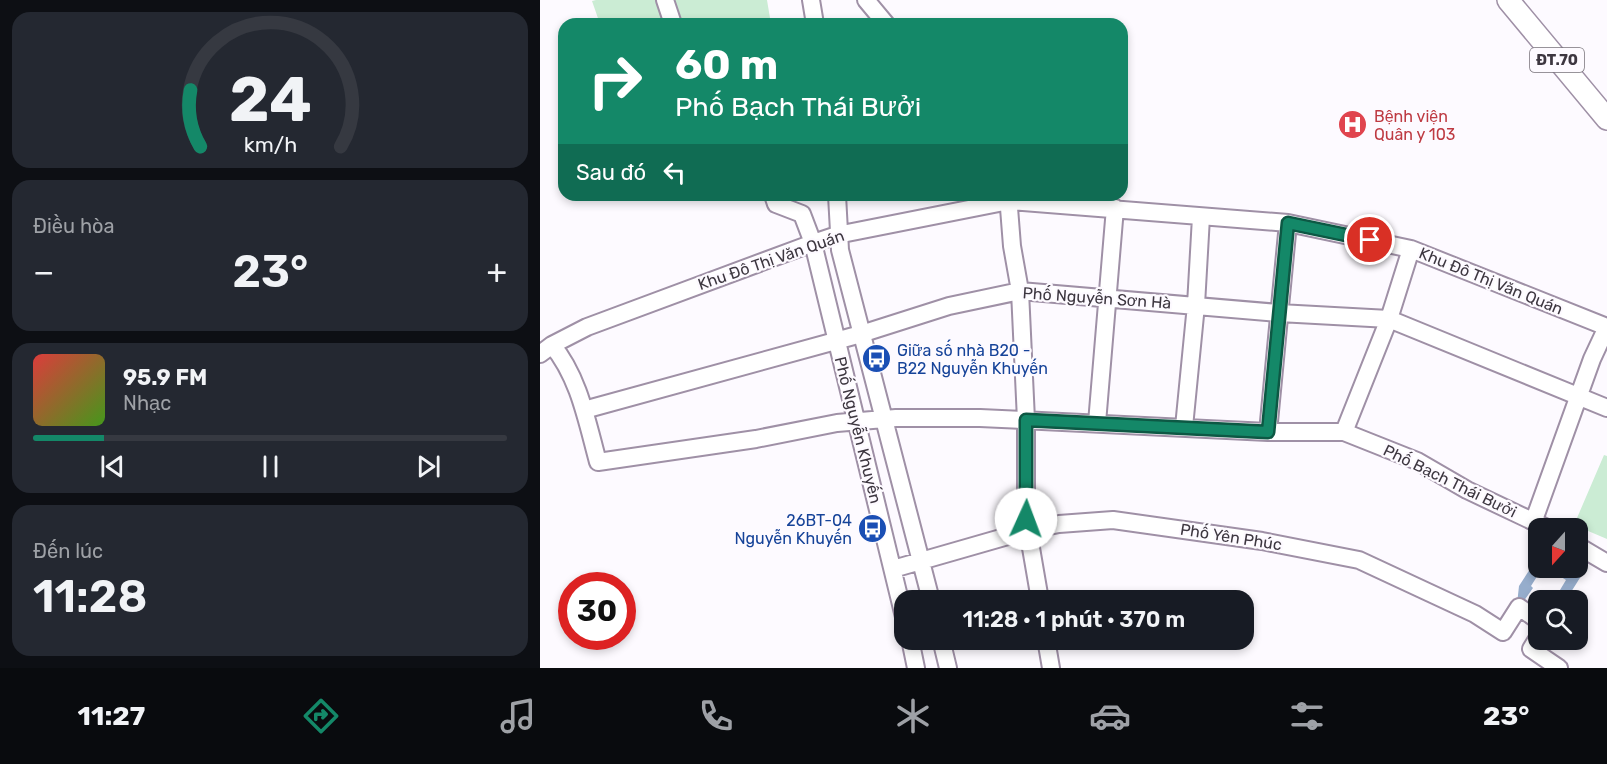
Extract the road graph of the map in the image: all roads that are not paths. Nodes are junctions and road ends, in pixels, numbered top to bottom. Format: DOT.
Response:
graph roads {
  1 [pos="664,0"];
  2 [pos="811,0"];
  3 [pos="866,0"];
  4 [pos="1508,0"];
  5 [pos="671,18"];
  6 [pos="814,18"];
  7 [pos="881,18"];
  8 [pos="1607,119"];
  9 [pos="775,201"];
  10 [pos="837,201"];
  11 [pos="994,201"];
  12 [pos="1008,201"];
  13 [pos="1040,201"];
  14 [pos="1115,208"];
  15 [pos="1201,217"];
  16 [pos="1288,223"];
  17 [pos="837,235"];
  18 [pos="813,243"];
  19 [pos="1411,249"];
  20 [pos="1020,291"];
  21 [pos="1108,299"];
  22 [pos="1196,304"];
  23 [pos="1280,313"];
  24 [pos="1389,319"];
  25 [pos="1607,327"];
  26 [pos="861,334"];
  27 [pos="836,341"];
  28 [pos="546,349"];
  29 [pos="1579,396"];
  30 [pos="1607,408"];
  31 [pos="584,410"];
  32 [pos="885,419"];
  33 [pos="1026,420"];
  34 [pos="857,423"];
  35 [pos="1097,423"];
  36 [pos="1184,427"];
  37 [pos="1268,432"];
  38 [pos="1344,432"];
  39 [pos="1528,518"];
  40 [pos="1543,518"];
  41 [pos="1029,530"];
  42 [pos="1588,552"];
  43 [pos="920,561"];
  44 [pos="1607,562"];
  45 [pos="893,568"];
  46 [pos="898,590"];
  47 [pos="928,590"];
  48 [pos="1038,590"];
  49 [pos="1528,613"];
  50 [pos="912,650"];
  51 [pos="944,650"];
  52 [pos="1048,650"];
  53 [pos="1532,650"];
  54 [pos="916,668"];
  55 [pos="948,668"];
  56 [pos="1051,668"];
  57 [pos="1558,668"];
  1 -- 5 [label="street"];
  2 -- 6 [label="street"];
  3 -- 7 [label="street"];
  4 -- 8 [label="main road, ĐT.70"];
  9 -- 18 [label="street, Phố Nguyễn Khuyến"];
  10 -- 17 [label="street, Phố Nguyễn Khuyến"];
  11 -- 17 [label="street, Khu Đô Thị Văn Quán"];
  12 -- 20 [label="street"];
  13 -- 14 [label="street, Khu Đô Thị Văn Quán"];
  14 -- 15 [label="street, Khu Đô Thị Văn Quán"];
  14 -- 21 [label="street"];
  15 -- 16 [label="street, Khu Đô Thị Văn Quán"];
  15 -- 22 [label="street"];
  16 -- 19 [label="street, Khu Đô Thị Văn Quán"];
  16 -- 23 [label="street"];
  17 -- 18 [label="street, Khu Đô Thị Văn Quán"];
  17 -- 26 [label="street, Phố Nguyễn Khuyến"];
  18 -- 27 [label="street, Phố Nguyễn Khuyến"];
  18 -- 28 [label="street, Khu Đô Thị Văn Quán"];
  19 -- 24 [label="street"];
  19 -- 25 [label="street, Khu Đô Thị Văn Quán"];
  20 -- 21 [label="street, Phố Nguyễn Sơn Hà"];
  20 -- 26 [label="street, Phố Nguyễn Sơn Hà"];
  20 -- 33 [label="street"];
  21 -- 22 [label="street, Phố Nguyễn Sơn Hà"];
  21 -- 35 [label="street"];
  22 -- 23 [label="street, Phố Nguyễn Sơn Hà"];
  22 -- 36 [label="street"];
  23 -- 24 [label="street, Phố Nguyễn Sơn Hà"];
  23 -- 37 [label="street"];
  24 -- 29 [label="street, Phố Nguyễn Sơn Hà"];
  24 -- 38 [label="street"];
  25 -- 29 [label="street"];
  26 -- 27 [label="street, Phố Nguyễn Sơn Hà"];
  26 -- 32 [label="street, Phố Nguyễn Khuyến"];
  27 -- 31 [label="street, Phố Nguyễn Sơn Hà"];
  27 -- 34 [label="street, Phố Nguyễn Khuyến"];
  28 -- 31 [label="street"];
  29 -- 30 [label="street, Phố Nguyễn Sơn Hà"];
  29 -- 40 [label="street"];
  31 -- 34 [label="street, Phố Bạch Thái Bưởi"];
  32 -- 33 [label="street, Phố Bạch Thái Bưởi"];
  32 -- 34 [label="street, Phố Bạch Thái Bưởi"];
  32 -- 43 [label="street, Phố Nguyễn Khuyến"];
  33 -- 35 [label="street, Phố Bạch Thái Bưởi"];
  33 -- 41 [label="street"];
  34 -- 45 [label="street, Phố Nguyễn Khuyến"];
  35 -- 36 [label="street, Phố Bạch Thái Bưởi"];
  36 -- 37 [label="street, Phố Bạch Thái Bưởi"];
  37 -- 38 [label="street, Phố Bạch Thái Bưởi"];
  38 -- 39 [label="street, Phố Bạch Thái Bưởi"];
  41 -- 43 [label="street, Phố Yên Phúc"];
  41 -- 48 [label="street"];
  41 -- 49 [label="street, Phố Yên Phúc"];
  42 -- 44 [label="street"];
  43 -- 45 [label="street, Phố Yên Phúc"];
  43 -- 47 [label="street, Phố Nguyễn Khuyến"];
  45 -- 46 [label="street, Phố Nguyễn Khuyến"];
  50 -- 54 [label="street"];
  51 -- 55 [label="street"];
  52 -- 56 [label="street"];
  53 -- 57 [label="street"];
}
